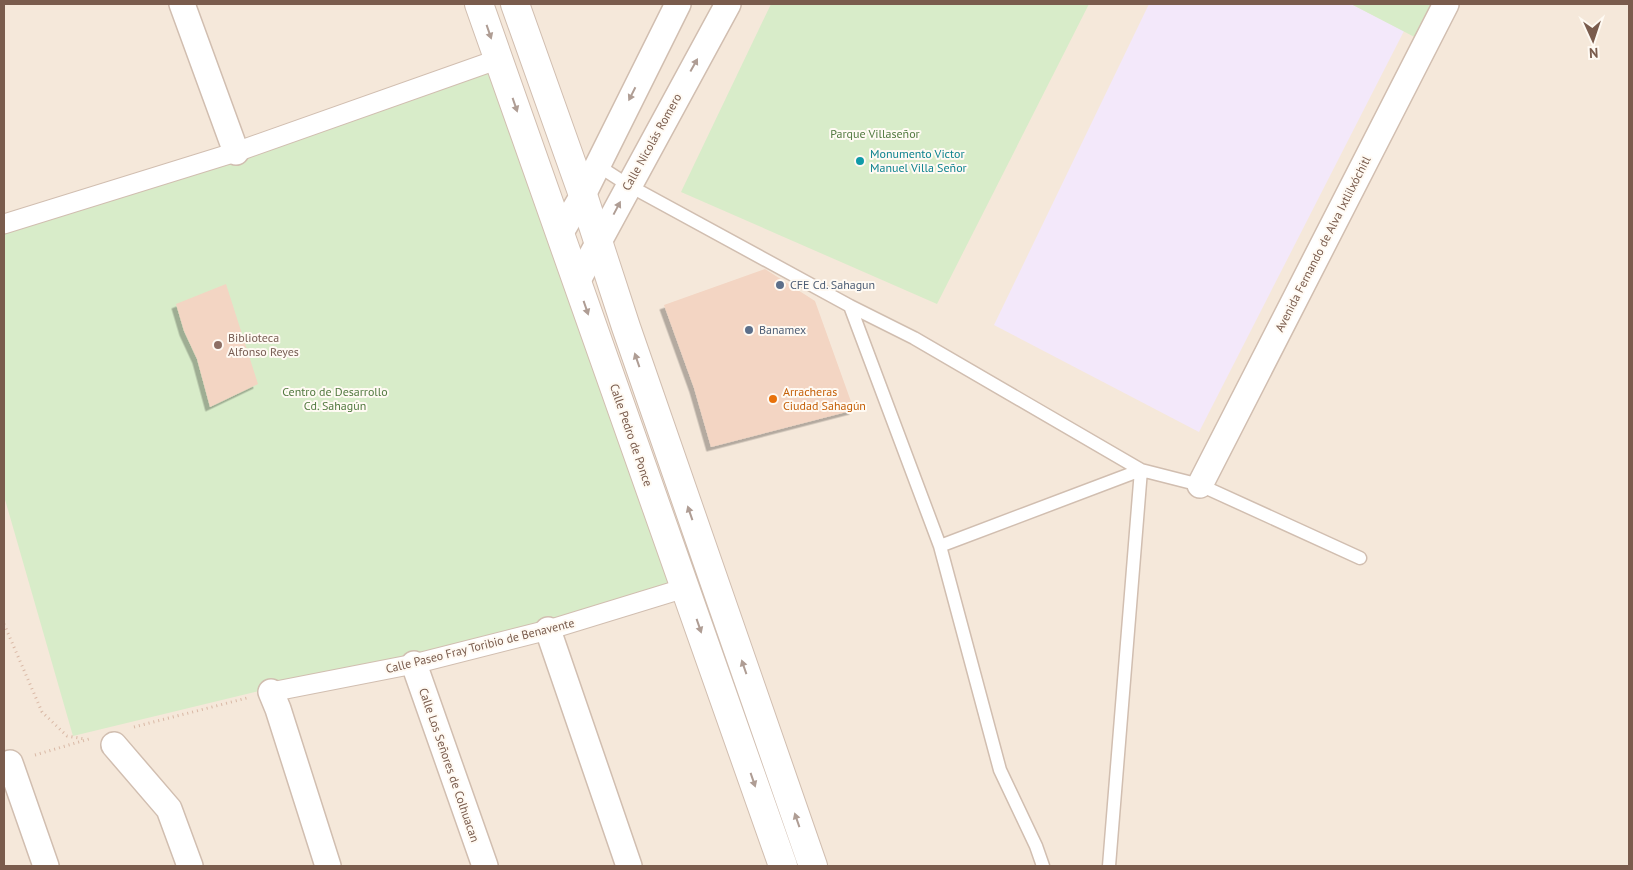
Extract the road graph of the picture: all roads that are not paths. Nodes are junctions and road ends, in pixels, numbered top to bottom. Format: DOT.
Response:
graph roads {
  1 [pos="182,4"];
  2 [pos="479,4"];
  3 [pos="514,4"];
  4 [pos="678,4"];
  5 [pos="728,4"];
  6 [pos="1446,4"];
  7 [pos="499,59"];
  8 [pos="236,152"];
  9 [pos="597,166"];
  10 [pos="628,185"];
  11 [pos="583,195"];
  12 [pos="4,224"];
  13 [pos="560,234"];
  14 [pos="598,243"];
  15 [pos="577,282"];
  16 [pos="850,306"];
  17 [pos="1141,470"];
  18 [pos="1200,485"];
  19 [pos="940,546"];
  20 [pos="1360,558"];
  21 [pos="685,588"];
  22 [pos="548,630"];
  23 [pos="414,664"];
  24 [pos="271,692"];
  25 [pos="114,745"];
  26 [pos="10,763"];
  27 [pos="46,866"];
  28 [pos="190,866"];
  29 [pos="328,866"];
  30 [pos="485,866"];
  31 [pos="629,866"];
  32 [pos="783,866"];
  33 [pos="813,866"];
  34 [pos="1043,866"];
  35 [pos="1109,866"];
  1 -- 8 [label="street"];
  2 -- 7 [label="street, Calle Pedro de Ponce, one-way"];
  3 -- 11 [label="street"];
  4 -- 9 [label="street, one-way"];
  10 -- 5 [label="street, Calle Nicolás Romero, one-way"];
  6 -- 18 [label="street, Avenida Fernando de Alva Ixtlilxóchitl"];
  7 -- 8 [label="street"];
  7 -- 13 [label="street, Calle Pedro de Ponce, one-way"];
  8 -- 12 [label="street"];
  9 -- 10 [label="lane"];
  9 -- 11 [label="street"];
  14 -- 10 [label="street, Calle Nicolás Romero, one-way"];
  10 -- 16 [label="lane"];
  11 -- 13 [label="street"];
  11 -- 14 [label="street"];
  13 -- 15 [label="street, Calle Pedro de Ponce"];
  14 -- 15 [label="street, Calle Nicolás Romero"];
  33 -- 14 [label="street, one-way"];
  15 -- 21 [label="street, Calle Pedro de Ponce, one-way"];
  16 -- 17 [label="lane"];
  16 -- 19 [label="lane"];
  17 -- 18 [label="lane"];
  17 -- 19 [label="lane"];
  17 -- 35 [label="lane"];
  18 -- 20 [label="lane"];
  19 -- 34 [label="lane"];
  21 -- 22 [label="street, Calle Paseo Fray Toribio de Benavente"];
  21 -- 32 [label="street, Calle Pedro de Ponce, one-way"];
  22 -- 23 [label="street, Calle Paseo Fray Toribio de Benavente"];
  22 -- 31 [label="street"];
  23 -- 24 [label="street, Calle Paseo Fray Toribio de Benavente"];
  23 -- 30 [label="street, Calle Los Señores de Colhuacan"];
  24 -- 29 [label="street"];
  25 -- 28 [label="street"];
  26 -- 27 [label="street"];
}
